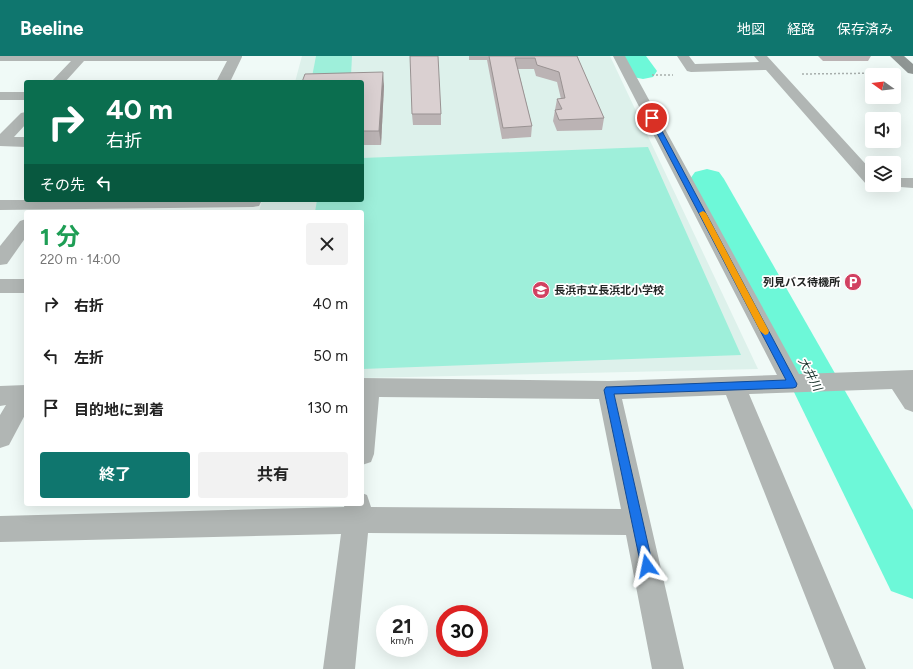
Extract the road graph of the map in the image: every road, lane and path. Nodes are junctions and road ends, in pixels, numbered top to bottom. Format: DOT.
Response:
graph roads {
  1 [pos="82,56"];
  2 [pos="236,56"];
  3 [pos="619,56"];
  4 [pos="683,56"];
  5 [pos="896,56"];
  6 [pos="0,57"];
  7 [pos="764,61"];
  8 [pos="913,70"];
  9 [pos="60,80"];
  10 [pos="224,80"];
  11 [pos="0,96"];
  12 [pos="24,96"];
  13 [pos="24,118"];
  14 [pos="1,141"];
  15 [pos="24,142"];
  16 [pos="865,173"];
  17 [pos="913,182"];
  18 [pos="901,183"];
  19 [pos="253,204"];
  20 [pos="0,205"];
  21 [pos="42,205"];
  22 [pos="24,229"];
  23 [pos="0,259"];
  24 [pos="0,286"];
  25 [pos="24,286"];
  26 [pos="906,379"];
  27 [pos="797,384"];
  28 [pos="734,386"];
  29 [pos="365,387"];
  30 [pos="609,390"];
  31 [pos="24,395"];
  32 [pos="0,396"];
  33 [pos="24,397"];
  34 [pos="913,402"];
  35 [pos="364,409"];
  36 [pos="0,437"];
  37 [pos="357,512"];
  38 [pos="638,522"];
  39 [pos="0,529"];
  40 [pos="339,669"];
  41 [pos="668,669"];
  42 [pos="850,669"];
  1 -- 2 [label="street"];
  1 -- 6 [label="street"];
  1 -- 9 [label="street"];
  2 -- 10 [label="street"];
  3 -- 27 [label="street"];
  4 -- 7 [label="street"];
  5 -- 8 [label="main road"];
  7 -- 16 [label="street"];
  11 -- 12 [label="street"];
  13 -- 14 [label="street"];
  14 -- 15 [label="street"];
  17 -- 18 [label="street"];
  19 -- 21 [label="street"];
  20 -- 21 [label="street"];
  22 -- 23 [label="street"];
  24 -- 25 [label="street"];
  26 -- 27 [label="street"];
  26 -- 34 [label="street"];
  27 -- 28 [label="street"];
  28 -- 30 [label="street"];
  28 -- 42 [label="street"];
  29 -- 30 [label="street"];
  29 -- 35 [label="street"];
  30 -- 38 [label="street"];
  31 -- 32 [label="street"];
  33 -- 36 [label="street"];
  37 -- 38 [label="street"];
  37 -- 39 [label="street"];
  37 -- 40 [label="street"];
  38 -- 41 [label="street"];
}
